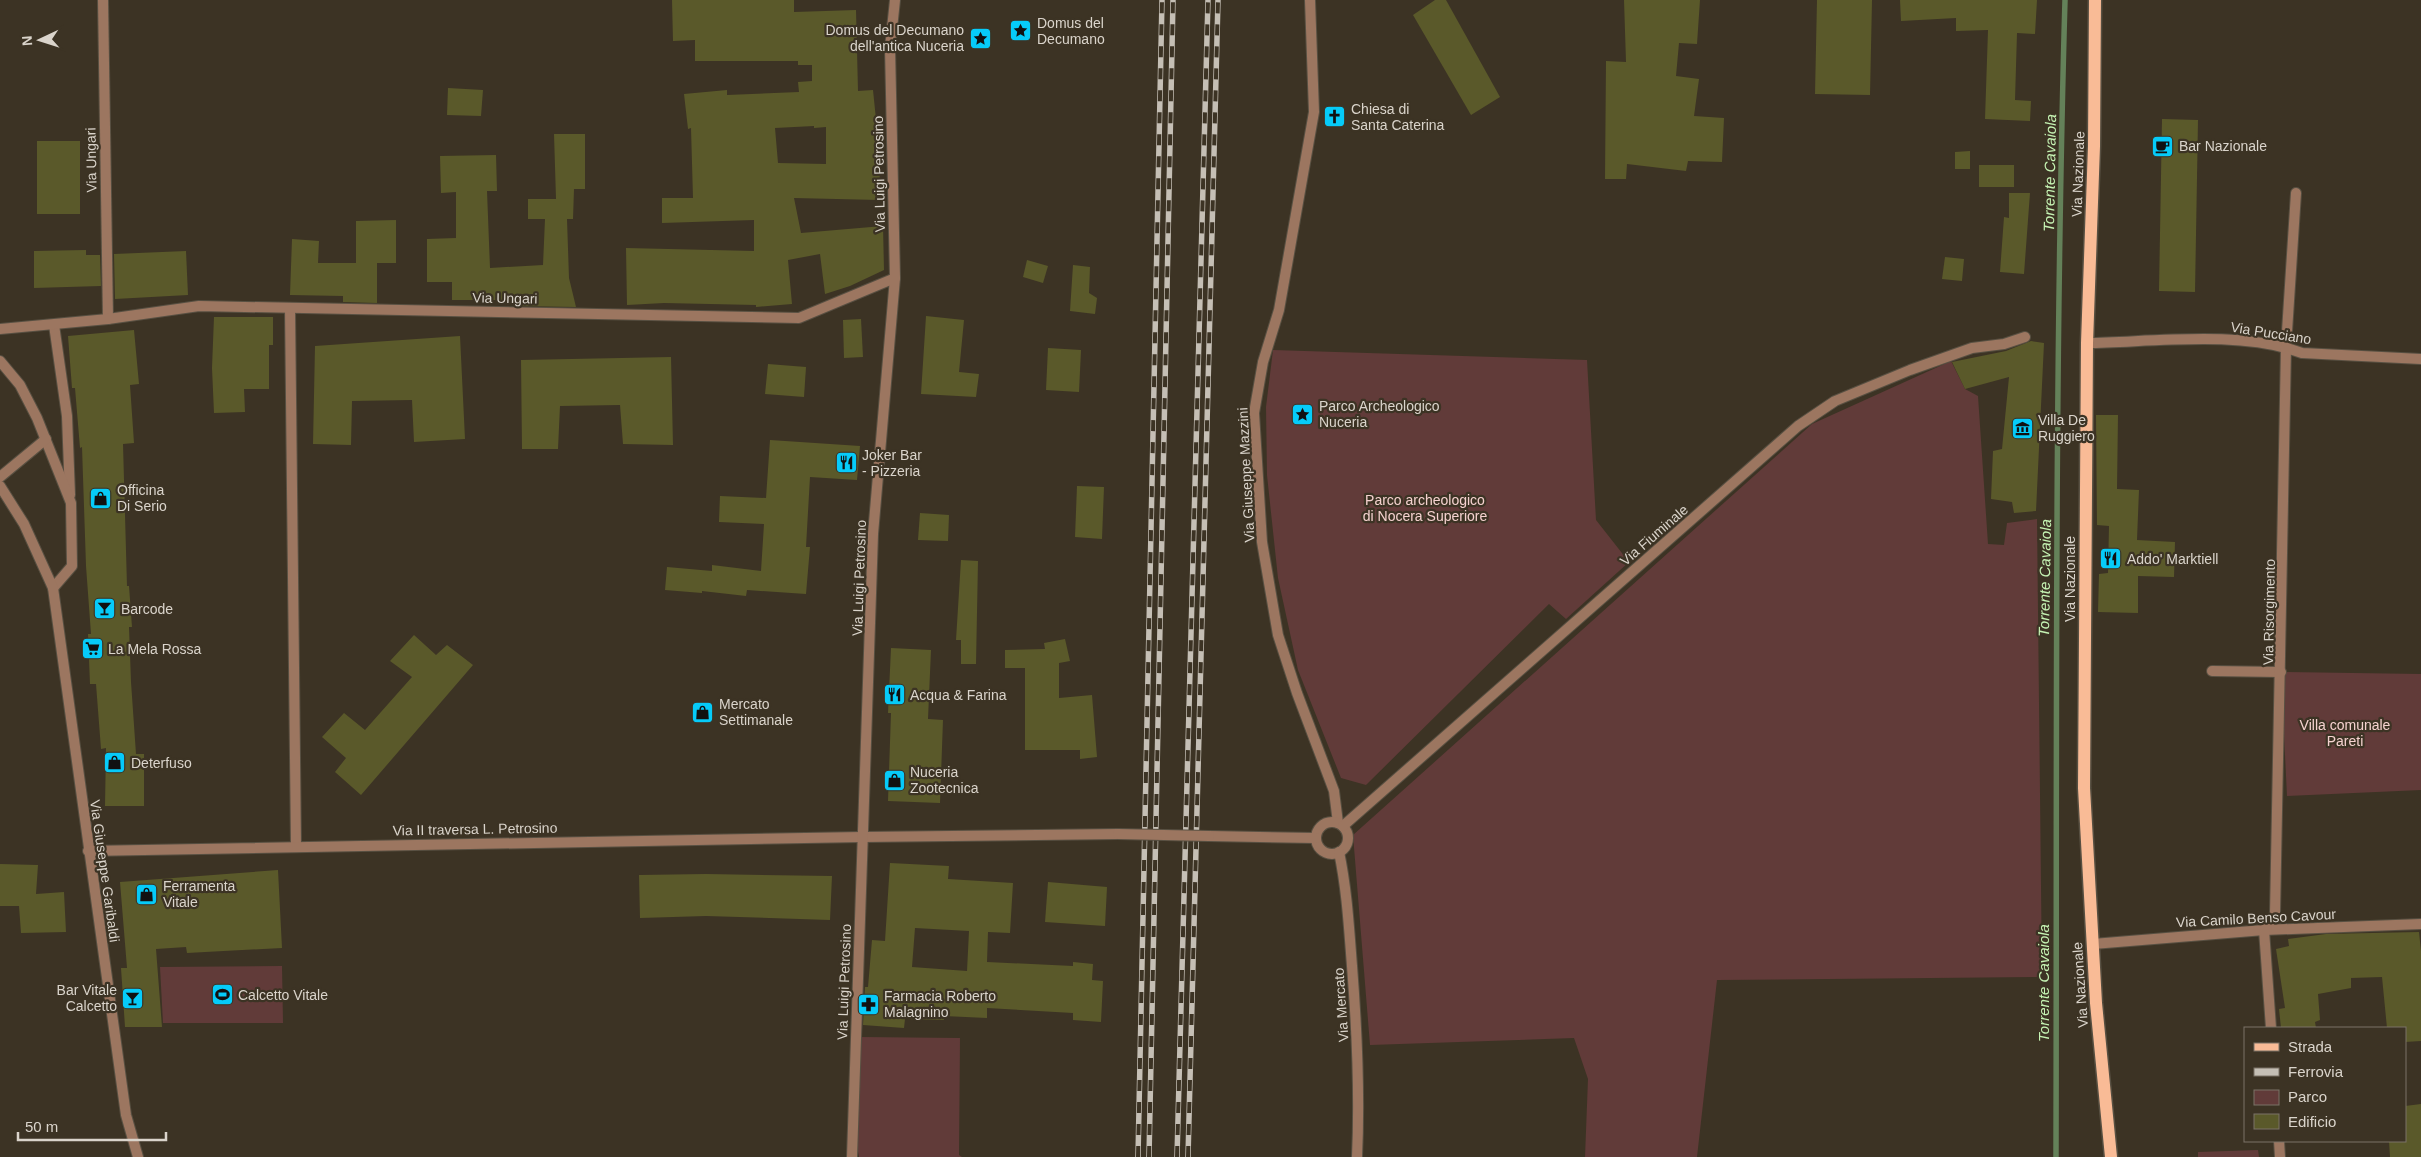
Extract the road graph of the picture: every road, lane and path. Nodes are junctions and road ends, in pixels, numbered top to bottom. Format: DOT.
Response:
graph roads {
  1 [pos="103,0"];
  2 [pos="895,0"];
  3 [pos="1310,0"];
  4 [pos="2095,0"];
  5 [pos="2296,193"];
  6 [pos="895,278"];
  7 [pos="290,308"];
  8 [pos="108,319"];
  9 [pos="54,325"];
  10 [pos="0,330"];
  11 [pos="2025,337"];
  12 [pos="2087,343"];
  13 [pos="2286,347"];
  14 [pos="2421,359"];
  15 [pos="0,361"];
  16 [pos="46,439"];
  17 [pos="0,477"];
  18 [pos="0,486"];
  19 [pos="71,503"];
  20 [pos="53,588"];
  21 [pos="2212,671"];
  22 [pos="2282,672"];
  23 [pos="1341,825"];
  24 [pos="862,836"];
  25 [pos="1316,838"];
  26 [pos="296,847"];
  27 [pos="88,851"];
  28 [pos="1339,852"];
  29 [pos="2421,924"];
  30 [pos="2264,930"];
  31 [pos="2093,944"];
  32 [pos="2271,1027"];
  33 [pos="2279,1142"];
  34 [pos="138,1157"];
  35 [pos="852,1157"];
  36 [pos="1357,1157"];
  37 [pos="2111,1157"];
  38 [pos="2280,1157"];
  1 -- 8 [label="street, Via Ungari"];
  2 -- 6 [label="street, Via Luigi Petrosino"];
  3 -- 23 [label="street, Via Giuseppe Mazzini"];
  4 -- 12 [label="main road, Via Nazionale"];
  5 -- 13 [label="street, Via Risorgimento"];
  6 -- 7 [label="street, Via Ungari"];
  6 -- 24 [label="street, Via Luigi Petrosino"];
  7 -- 8 [label="street, Via Ungari"];
  7 -- 26 [label="street"];
  8 -- 9 [label="street, Via Ungari"];
  9 -- 10 [label="street, Via Ungari"];
  9 -- 19 [label="street"];
  11 -- 23 [label="street, Via Fiuminale"];
  12 -- 13 [label="street, Via Pucciano"];
  12 -- 31 [label="main road, Via Nazionale"];
  13 -- 14 [label="street, Via Pucciano"];
  13 -- 22 [label="street, Via Risorgimento"];
  15 -- 16 [label="street"];
  16 -- 17 [label="street"];
  16 -- 19 [label="street"];
  18 -- 20 [label="street, Via Giuseppe Garibaldi"];
  19 -- 20 [label="street"];
  20 -- 27 [label="street, Via Giuseppe Garibaldi"];
  21 -- 22 [label="street"];
  22 -- 30 [label="street, Via Risorgimento"];
  23 -- 25 [label="street"];
  23 -- 28 [label="street"];
  24 -- 25 [label="street, Via II traversa L. Petrosino, bridge"];
  24 -- 26 [label="street, Via II traversa L. Petrosino"];
  24 -- 35 [label="street, Via Luigi Petrosino"];
  25 -- 28 [label="street"];
  26 -- 27 [label="street, Via II traversa L. Petrosino"];
  27 -- 34 [label="street, Via Giuseppe Garibaldi"];
  28 -- 36 [label="street, Via Mercato"];
  29 -- 30 [label="street, Via Camilo Benso Cavour"];
  30 -- 31 [label="street, Via Camilo Benso Cavour"];
  30 -- 32 [label="street"];
  31 -- 37 [label="main road, Via Nazionale"];
  33 -- 38 [label="street"];
}
